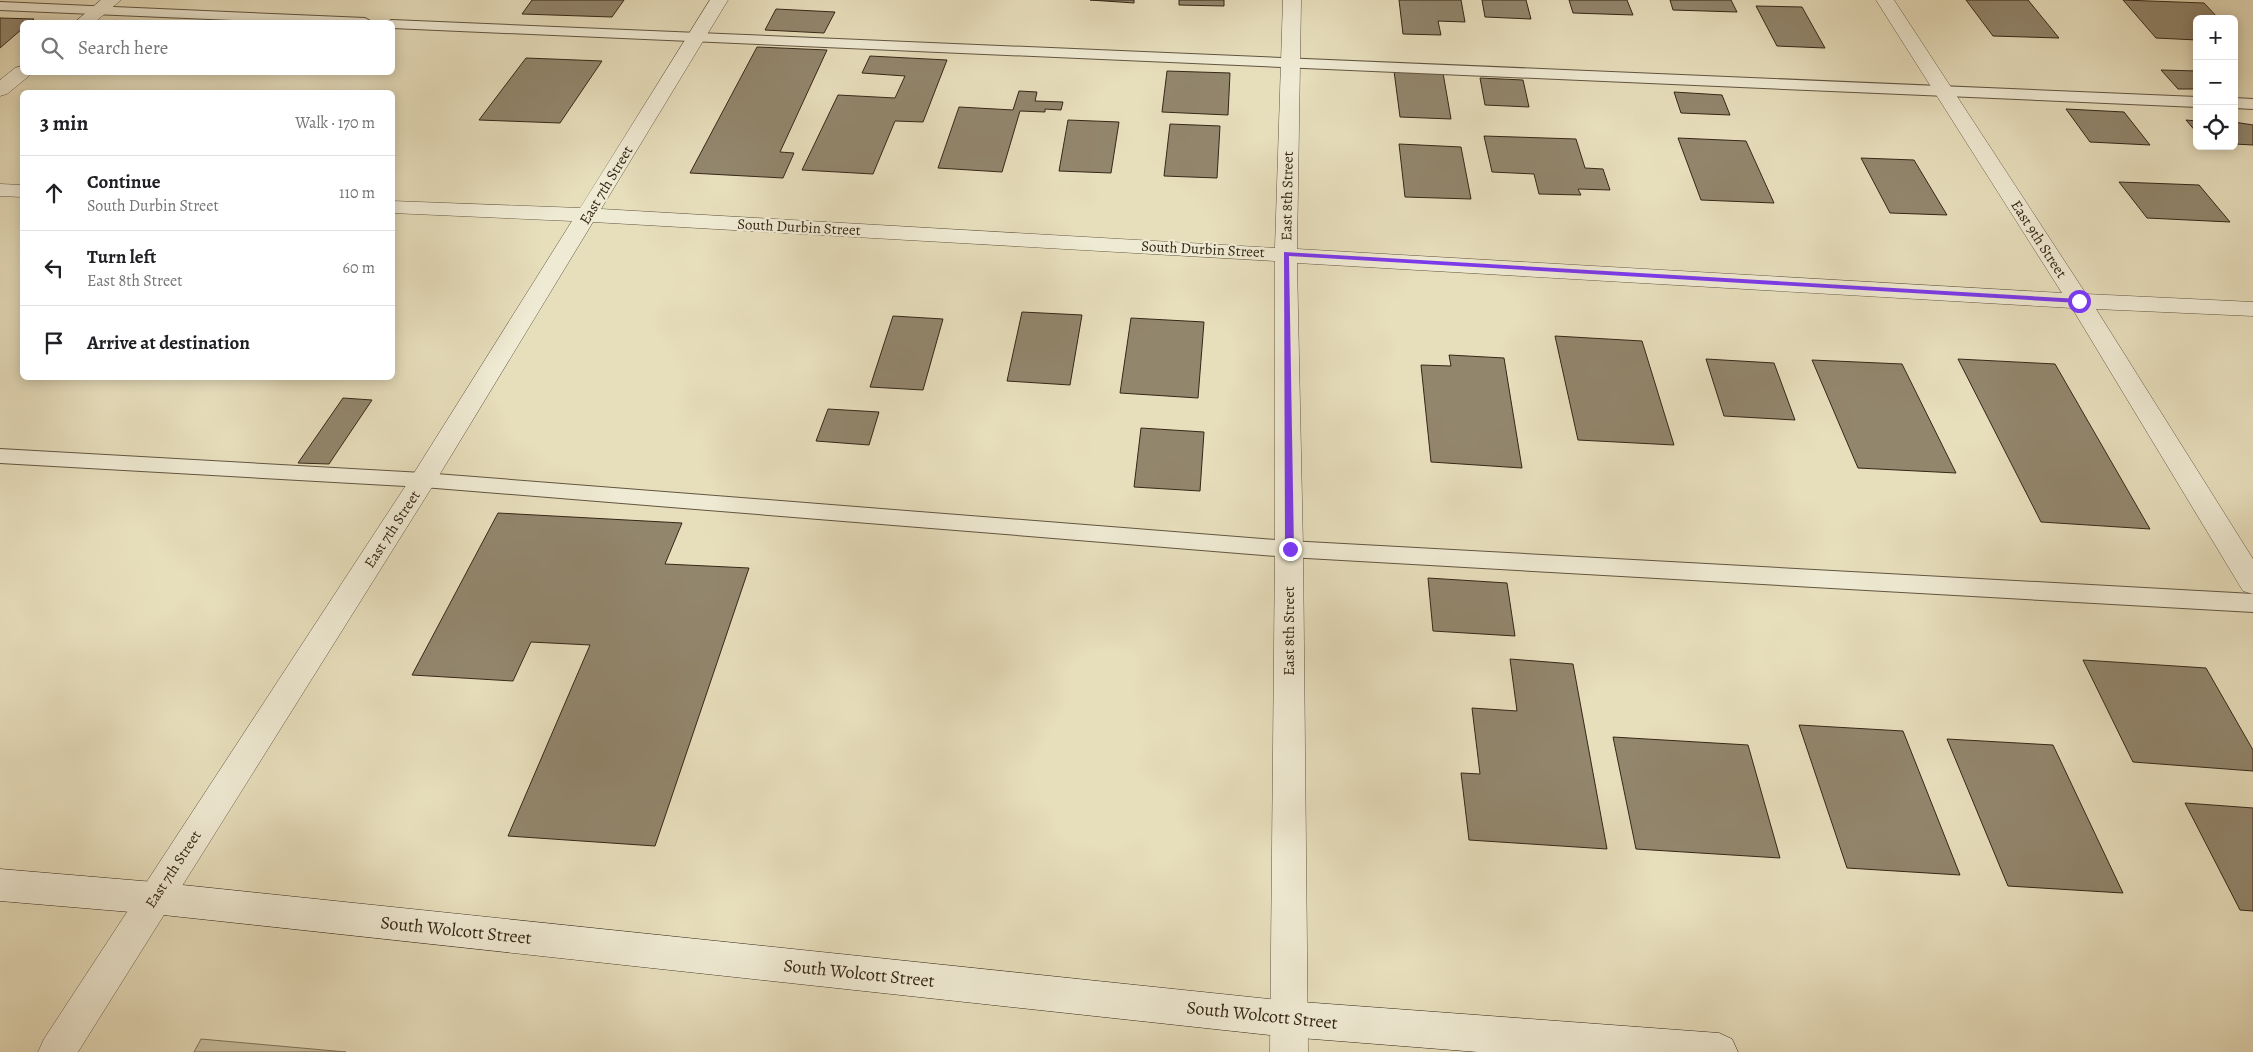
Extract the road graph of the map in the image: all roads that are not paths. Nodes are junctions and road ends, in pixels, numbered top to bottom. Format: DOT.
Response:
graph roads {
  1 [pos="112,0"];
  2 [pos="719,0"];
  3 [pos="1292,0"];
  4 [pos="1884,0"];
  5 [pos="0,6"];
  6 [pos="98,11"];
  7 [pos="87,20"];
  8 [pos="316,20"];
  9 [pos="395,24"];
  10 [pos="696,36"];
  11 [pos="1291,63"];
  12 [pos="20,74"];
  13 [pos="0,90"];
  14 [pos="1944,92"];
  15 [pos="2193,102"];
  16 [pos="2238,104"];
  17 [pos="2253,104"];
  18 [pos="0,190"];
  19 [pos="20,190"];
  20 [pos="395,206"];
  21 [pos="588,215"];
  22 [pos="1286,254"];
  23 [pos="2079,301"];
  24 [pos="2253,309"];
  25 [pos="0,456"];
  26 [pos="423,480"];
  27 [pos="1290,549"];
  28 [pos="2253,583"];
  29 [pos="2253,602"];
  30 [pos="0,885"];
  31 [pos="154,898"];
  32 [pos="1288,1035"];
  33 [pos="58,1052"];
  34 [pos="1719,1052"];
  1 -- 6 [label="street"];
  2 -- 10 [label="street, East 7th Street"];
  3 -- 11 [label="street, East 8th Street"];
  4 -- 14 [label="street, East 9th Street"];
  5 -- 6 [label="lane"];
  6 -- 7 [label="street"];
  6 -- 8 [label="lane"];
  9 -- 10 [label="lane"];
  10 -- 11 [label="lane"];
  10 -- 21 [label="street, East 7th Street"];
  11 -- 14 [label="lane"];
  11 -- 22 [label="street, East 8th Street"];
  12 -- 13 [label="street"];
  14 -- 15 [label="lane"];
  14 -- 23 [label="street, East 9th Street"];
  16 -- 17 [label="lane"];
  18 -- 19 [label="street"];
  20 -- 21 [label="street, South Durbin Street"];
  21 -- 22 [label="street, South Durbin Street"];
  21 -- 26 [label="street, East 7th Street"];
  22 -- 23 [label="street, South Durbin Street"];
  22 -- 27 [label="street, East 8th Street"];
  23 -- 24 [label="street, South Durbin Street"];
  23 -- 28 [label="street, East 9th Street"];
  25 -- 26 [label="lane"];
  26 -- 27 [label="lane"];
  26 -- 31 [label="street, East 7th Street"];
  27 -- 29 [label="lane"];
  27 -- 32 [label="street, East 8th Street"];
  30 -- 31 [label="street, South Wolcott Street"];
  31 -- 32 [label="street, South Wolcott Street"];
  31 -- 33 [label="street, East 7th Street"];
  32 -- 34 [label="street, South Wolcott Street"];
}
